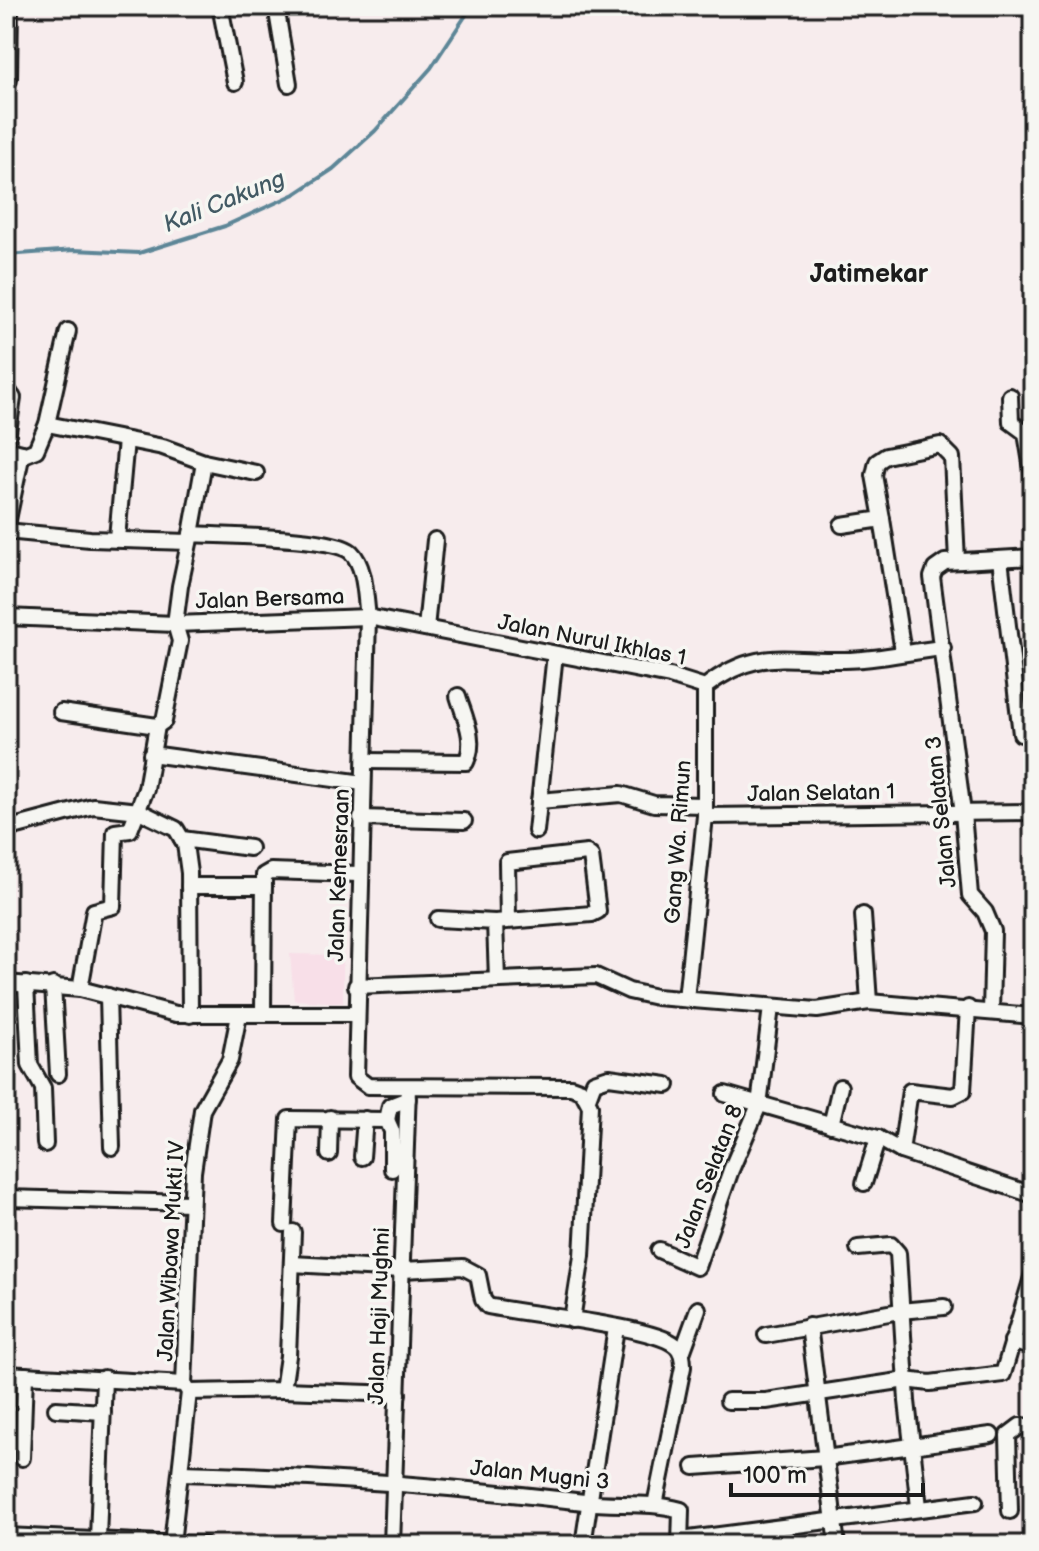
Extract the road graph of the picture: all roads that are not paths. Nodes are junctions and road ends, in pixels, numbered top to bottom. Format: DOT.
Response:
graph roads {
  1 [pos="10,6"];
  2 [pos="220,6"];
  3 [pos="276,6"];
  4 [pos="9,80"];
  5 [pos="235,82"];
  6 [pos="289,84"];
  7 [pos="68,331"];
  8 [pos="6,388"];
  9 [pos="1010,396"];
  10 [pos="47,424"];
  11 [pos="126,440"];
  12 [pos="6,447"];
  13 [pos="22,453"];
  14 [pos="204,462"];
  15 [pos="256,473"];
  16 [pos="1033,475"];
  17 [pos="882,519"];
  18 [pos="842,525"];
  19 [pos="6,530"];
  20 [pos="117,538"];
  21 [pos="190,538"];
  22 [pos="435,540"];
  23 [pos="1033,557"];
  24 [pos="1000,559"];
  25 [pos="957,561"];
  26 [pos="368,617"];
  27 [pos="6,622"];
  28 [pos="175,624"];
  29 [pos="426,628"];
  30 [pos="943,648"];
  31 [pos="903,652"];
  32 [pos="555,654"];
  33 [pos="705,687"];
  34 [pos="458,696"];
  35 [pos="61,712"];
  36 [pos="157,726"];
  37 [pos="1021,734"];
  38 [pos="151,754"];
  39 [pos="365,761"];
  40 [pos="363,783"];
  41 [pos="539,801"];
  42 [pos="705,810"];
  43 [pos="139,811"];
  44 [pos="1033,812"];
  45 [pos="963,813"];
  46 [pos="361,818"];
  47 [pos="464,821"];
  48 [pos="6,829"];
  49 [pos="536,831"];
  50 [pos="182,839"];
  51 [pos="250,848"];
  52 [pos="358,874"];
  53 [pos="264,880"];
  54 [pos="189,886"];
  55 [pos="863,915"];
  56 [pos="438,919"];
  57 [pos="502,921"];
  58 [pos="497,980"];
  59 [pos="6,983"];
  60 [pos="26,984"];
  61 [pos="53,985"];
  62 [pos="356,986"];
  63 [pos="80,989"];
  64 [pos="108,996"];
  65 [pos="686,999"];
  66 [pos="869,1002"];
  67 [pos="771,1007"];
  68 [pos="968,1008"];
  69 [pos="991,1012"];
  70 [pos="263,1013"];
  71 [pos="355,1014"];
  72 [pos="190,1015"];
  73 [pos="239,1015"];
  74 [pos="1033,1016"];
  75 [pos="58,1074"];
  76 [pos="667,1085"];
  77 [pos="840,1087"];
  78 [pos="408,1093"];
  79 [pos="725,1094"];
  80 [pos="588,1098"];
  81 [pos="759,1105"];
  82 [pos="330,1118"];
  83 [pos="365,1119"];
  84 [pos="387,1120"];
  85 [pos="831,1125"];
  86 [pos="878,1138"];
  87 [pos="45,1144"];
  88 [pos="112,1147"];
  89 [pos="901,1151"];
  90 [pos="329,1154"];
  91 [pos="362,1157"];
  92 [pos="392,1169"];
  93 [pos="864,1183"];
  94 [pos="1033,1195"];
  95 [pos="6,1198"];
  96 [pos="191,1203"];
  97 [pos="858,1248"];
  98 [pos="659,1250"];
  99 [pos="292,1264"];
  100 [pos="402,1270"];
  101 [pos="1033,1274"];
  102 [pos="944,1307"];
  103 [pos="698,1309"];
  104 [pos="900,1311"];
  105 [pos="572,1320"];
  106 [pos="809,1326"];
  107 [pos="616,1328"];
  108 [pos="766,1335"];
  109 [pos="1012,1341"];
  110 [pos="1033,1348"];
  111 [pos="682,1353"];
  112 [pos="6,1374"];
  113 [pos="25,1375"];
  114 [pos="104,1378"];
  115 [pos="906,1380"];
  116 [pos="187,1388"];
  117 [pos="283,1390"];
  118 [pos="815,1391"];
  119 [pos="398,1394"];
  120 [pos="728,1401"];
  121 [pos="56,1409"];
  122 [pos="103,1412"];
  123 [pos="1033,1427"];
  124 [pos="991,1435"];
  125 [pos="912,1444"];
  126 [pos="22,1458"];
  127 [pos="825,1458"];
  128 [pos="694,1467"];
  129 [pos="181,1473"];
  130 [pos="395,1483"];
  131 [pos="975,1502"];
  132 [pos="589,1503"];
  133 [pos="655,1505"];
  134 [pos="919,1507"];
  135 [pos="1010,1511"];
  136 [pos="834,1519"];
  137 [pos="6,1536"];
  138 [pos="98,1539"];
  139 [pos="680,1542"];
  140 [pos="134,1543"];
  141 [pos="172,1544"];
  142 [pos="204,1545"];
  143 [pos="392,1545"];
  144 [pos="583,1545"];
  145 [pos="837,1545"];
  1 -- 4 [label="street"];
  2 -- 5 [label="street"];
  3 -- 6 [label="street"];
  7 -- 10 [label="street"];
  8 -- 12 [label="street"];
  9 -- 16 [label="street"];
  10 -- 11 [label="street"];
  10 -- 13 [label="street"];
  11 -- 14 [label="street"];
  11 -- 20 [label="street"];
  12 -- 13 [label="street"];
  13 -- 19 [label="street"];
  14 -- 15 [label="street"];
  14 -- 21 [label="street"];
  17 -- 18 [label="street"];
  17 -- 25 [label="street"];
  17 -- 31 [label="street"];
  19 -- 20 [label="street"];
  20 -- 21 [label="street"];
  21 -- 26 [label="street, Jalan Kemesraan"];
  21 -- 28 [label="street"];
  22 -- 29 [label="street"];
  23 -- 24 [label="street"];
  24 -- 25 [label="street"];
  24 -- 37 [label="street"];
  25 -- 30 [label="street, Jalan Selatan 3"];
  26 -- 28 [label="street, Jalan Bersama"];
  26 -- 29 [label="street, Jalan Nurul Ikhlas 1"];
  26 -- 39 [label="street, Jalan Kemesraan"];
  27 -- 28 [label="street, Jalan Bersama"];
  28 -- 36 [label="street"];
  29 -- 32 [label="street, Jalan Nurul Ikhlas 1"];
  30 -- 31 [label="street, Jalan Nurul Ikhlas 1"];
  30 -- 45 [label="street, Jalan Selatan 3"];
  31 -- 33 [label="street, Jalan Nurul Ikhlas 1"];
  32 -- 33 [label="street, Jalan Nurul Ikhlas 1"];
  32 -- 41 [label="street"];
  33 -- 42 [label="street, Gang Wa. Rimun"];
  34 -- 39 [label="street"];
  35 -- 36 [label="street"];
  36 -- 38 [label="street"];
  38 -- 40 [label="street"];
  38 -- 43 [label="street"];
  39 -- 40 [label="street, Jalan Kemesraan"];
  40 -- 46 [label="street, Jalan Kemesraan"];
  41 -- 42 [label="street, Jalan Selatan 1"];
  41 -- 49 [label="street"];
  42 -- 45 [label="street, Jalan Selatan 1"];
  42 -- 65 [label="street, Gang Wa. Rimun"];
  43 -- 48 [label="street"];
  43 -- 50 [label="street"];
  43 -- 63 [label="street"];
  44 -- 45 [label="street, Jalan Selatan 1"];
  45 -- 69 [label="street, Jalan Selatan 3"];
  46 -- 47 [label="street"];
  46 -- 52 [label="street, Jalan Kemesraan"];
  50 -- 51 [label="street"];
  50 -- 54 [label="street"];
  52 -- 53 [label="street"];
  52 -- 62 [label="street, Jalan Kemesraan"];
  53 -- 54 [label="street"];
  53 -- 70 [label="street"];
  54 -- 72 [label="street"];
  55 -- 66 [label="street"];
  56 -- 57 [label="street"];
  57 -- 57 [label="street"];
  57 -- 58 [label="street"];
  58 -- 62 [label="street"];
  58 -- 65 [label="street"];
  59 -- 60 [label="street"];
  60 -- 61 [label="street"];
  60 -- 87 [label="street"];
  61 -- 63 [label="street"];
  61 -- 75 [label="street"];
  62 -- 71 [label="street, Jalan Kemesraan"];
  63 -- 64 [label="street"];
  64 -- 72 [label="street"];
  64 -- 88 [label="street"];
  65 -- 67 [label="street"];
  66 -- 67 [label="street"];
  66 -- 68 [label="street"];
  67 -- 81 [label="street, Jalan Selatan 8"];
  68 -- 69 [label="street"];
  68 -- 89 [label="street"];
  69 -- 74 [label="street"];
  70 -- 71 [label="street"];
  70 -- 73 [label="street"];
  71 -- 78 [label="street, Jalan Kemesraan"];
  72 -- 73 [label="street"];
  73 -- 96 [label="street, Jalan Wibawa Mukti IV"];
  76 -- 80 [label="street"];
  77 -- 85 [label="street"];
  78 -- 80 [label="street"];
  78 -- 84 [label="street"];
  78 -- 100 [label="street, Jalan Haji Mughni"];
  79 -- 81 [label="street"];
  80 -- 105 [label="street"];
  81 -- 85 [label="street"];
  81 -- 98 [label="street, Jalan Selatan 8"];
  82 -- 83 [label="street"];
  82 -- 90 [label="street"];
  82 -- 99 [label="street"];
  83 -- 84 [label="street"];
  83 -- 91 [label="street"];
  84 -- 92 [label="street"];
  85 -- 86 [label="street"];
  86 -- 89 [label="street"];
  86 -- 93 [label="street"];
  89 -- 94 [label="street"];
  95 -- 96 [label="street"];
  96 -- 116 [label="street, Jalan Wibawa Mukti IV"];
  97 -- 104 [label="street"];
  99 -- 100 [label="street"];
  99 -- 117 [label="street"];
  100 -- 105 [label="street"];
  100 -- 119 [label="street, Jalan Haji Mughni"];
  101 -- 109 [label="street"];
  102 -- 104 [label="street"];
  103 -- 111 [label="street"];
  104 -- 106 [label="street"];
  104 -- 115 [label="street"];
  105 -- 107 [label="street"];
  106 -- 108 [label="street"];
  106 -- 118 [label="street"];
  107 -- 111 [label="street"];
  107 -- 132 [label="street"];
  109 -- 110 [label="street"];
  109 -- 115 [label="street"];
  111 -- 133 [label="street"];
  112 -- 113 [label="street"];
  113 -- 114 [label="street"];
  113 -- 126 [label="street"];
  114 -- 116 [label="street"];
  114 -- 122 [label="street"];
  115 -- 118 [label="street"];
  115 -- 125 [label="street"];
  116 -- 117 [label="street"];
  116 -- 129 [label="street, Jalan Wibawa Mukti IV"];
  117 -- 119 [label="street"];
  118 -- 120 [label="street"];
  118 -- 127 [label="street"];
  119 -- 130 [label="street, Jalan Haji Mughni"];
  121 -- 122 [label="street"];
  122 -- 138 [label="street"];
  123 -- 135 [label="street"];
  124 -- 125 [label="street"];
  125 -- 127 [label="street"];
  125 -- 134 [label="street"];
  127 -- 128 [label="street"];
  127 -- 136 [label="street"];
  129 -- 130 [label="street, Jalan Mugni 3"];
  129 -- 141 [label="street, Jalan Wibawa Mukti IV"];
  130 -- 132 [label="street, Jalan Mugni 3"];
  130 -- 143 [label="street, Jalan Haji Mughni"];
  131 -- 134 [label="street"];
  132 -- 133 [label="street, Jalan Mugni 3"];
  132 -- 144 [label="street"];
  133 -- 139 [label="street, Jalan Mugni 3"];
  134 -- 136 [label="street"];
  136 -- 139 [label="street"];
  136 -- 145 [label="street"];
  137 -- 138 [label="street"];
  138 -- 140 [label="street"];
  140 -- 141 [label="street"];
  141 -- 142 [label="street"];
}
